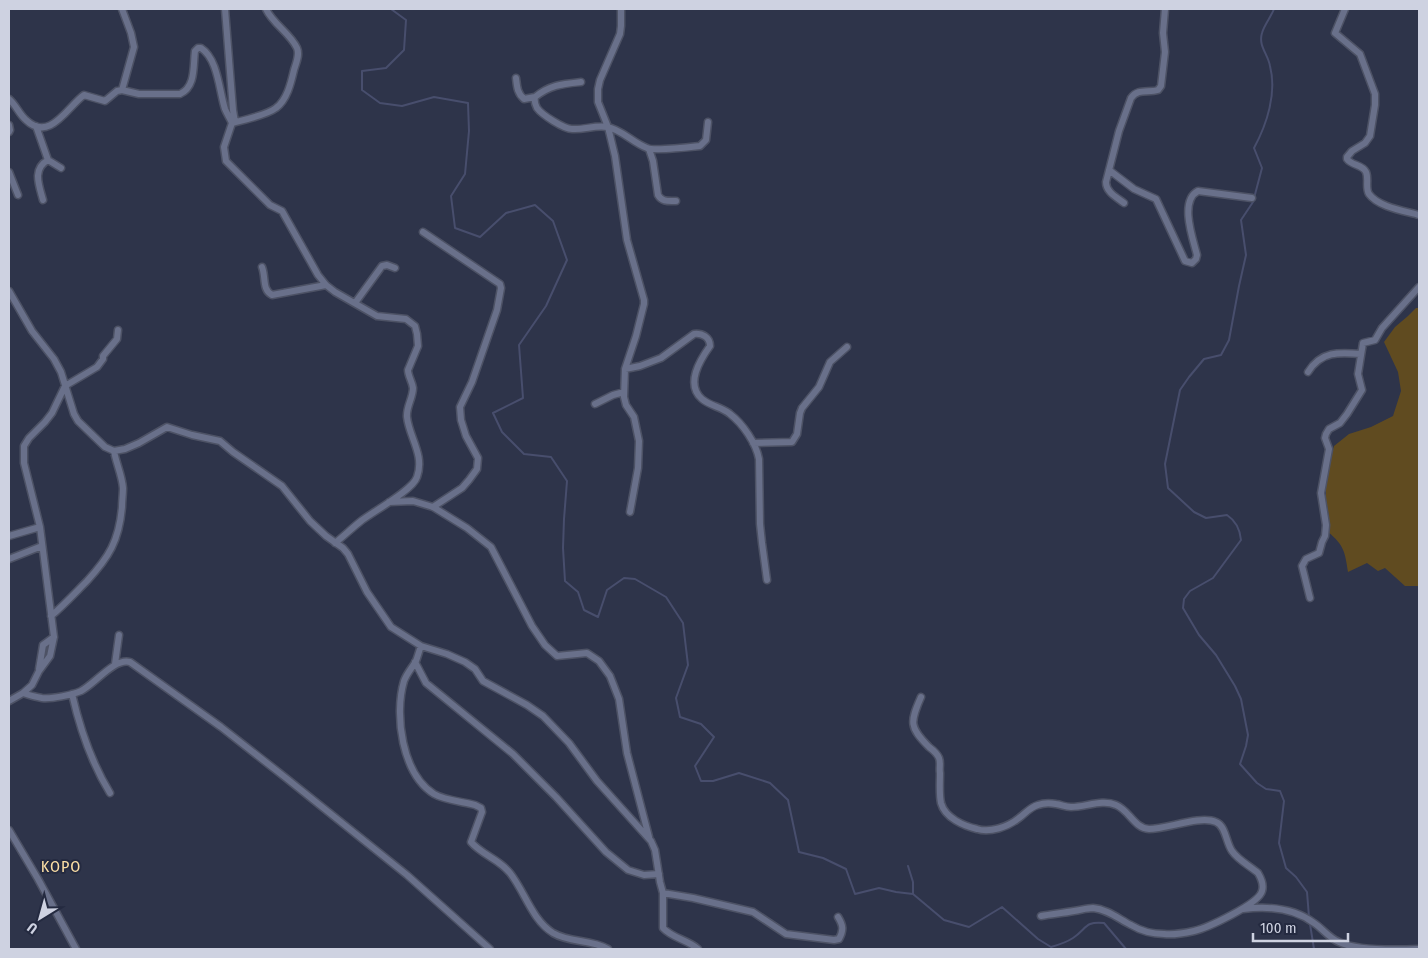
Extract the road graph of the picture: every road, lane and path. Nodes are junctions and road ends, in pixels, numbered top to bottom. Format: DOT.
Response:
graph roads {
  1 [pos="122,9"];
  2 [pos="225,9"];
  3 [pos="266,9"];
  4 [pos="621,9"];
  5 [pos="1165,9"];
  6 [pos="1345,9"];
  7 [pos="516,78"];
  8 [pos="581,82"];
  9 [pos="122,90"];
  10 [pos="535,97"];
  11 [pos="9,100"];
  12 [pos="234,122"];
  13 [pos="708,122"];
  14 [pos="9,125"];
  15 [pos="36,126"];
  16 [pos="608,127"];
  17 [pos="9,132"];
  18 [pos="649,149"];
  19 [pos="48,160"];
  20 [pos="61,168"];
  21 [pos="1109,170"];
  22 [pos="9,172"];
  23 [pos="18,195"];
  24 [pos="1252,198"];
  25 [pos="43,200"];
  26 [pos="676,201"];
  27 [pos="1124,203"];
  28 [pos="1419,215"];
  29 [pos="424,232"];
  30 [pos="262,267"];
  31 [pos="395,268"];
  32 [pos="326,285"];
  33 [pos="1419,287"];
  34 [pos="9,291"];
  35 [pos="355,303"];
  36 [pos="118,330"];
  37 [pos="847,347"];
  38 [pos="1361,354"];
  39 [pos="625,369"];
  40 [pos="1308,372"];
  41 [pos="65,386"];
  42 [pos="624,392"];
  43 [pos="595,404"];
  44 [pos="753,443"];
  45 [pos="114,451"];
  46 [pos="388,502"];
  47 [pos="434,507"];
  48 [pos="630,512"];
  49 [pos="40,527"];
  50 [pos="9,536"];
  51 [pos="335,543"];
  52 [pos="42,546"];
  53 [pos="9,559"];
  54 [pos="767,580"];
  55 [pos="1310,598"];
  56 [pos="51,616"];
  57 [pos="119,635"];
  58 [pos="54,637"];
  59 [pos="421,646"];
  60 [pos="415,662"];
  61 [pos="115,664"];
  62 [pos="39,672"];
  63 [pos="23,693"];
  64 [pos="72,694"];
  65 [pos="921,697"];
  66 [pos="9,701"];
  67 [pos="110,793"];
  68 [pos="9,830"];
  69 [pos="649,838"];
  70 [pos="659,874"];
  71 [pos="663,893"];
  72 [pos="1241,909"];
  73 [pos="1040,916"];
  74 [pos="838,917"];
  75 [pos="1364,948"];
  76 [pos="1419,948"];
  77 [pos="76,949"];
  78 [pos="490,949"];
  79 [pos="608,949"];
  80 [pos="698,949"];
  1 -- 9 [label="street"];
  2 -- 12 [label="street"];
  3 -- 12 [label="street"];
  4 -- 16 [label="street"];
  5 -- 21 [label="street"];
  6 -- 28 [label="street"];
  7 -- 10 [label="street"];
  8 -- 10 [label="street"];
  9 -- 12 [label="street"];
  9 -- 15 [label="street"];
  10 -- 16 [label="street"];
  11 -- 15 [label="street"];
  12 -- 32 [label="street"];
  13 -- 18 [label="street"];
  14 -- 17 [label="street"];
  15 -- 19 [label="street"];
  16 -- 18 [label="street"];
  16 -- 39 [label="street"];
  18 -- 26 [label="street"];
  19 -- 20 [label="street"];
  19 -- 25 [label="street"];
  21 -- 24 [label="street"];
  21 -- 27 [label="street"];
  22 -- 23 [label="street"];
  29 -- 47 [label="street"];
  30 -- 32 [label="street"];
  31 -- 35 [label="street"];
  32 -- 35 [label="street"];
  33 -- 38 [label="street"];
  34 -- 41 [label="street"];
  35 -- 46 [label="street"];
  36 -- 41 [label="street"];
  37 -- 44 [label="street"];
  38 -- 40 [label="street"];
  38 -- 55 [label="street"];
  39 -- 42 [label="street"];
  39 -- 44 [label="street"];
  41 -- 45 [label="street"];
  41 -- 49 [label="street"];
  42 -- 43 [label="street"];
  42 -- 48 [label="street"];
  44 -- 54 [label="street"];
  45 -- 51 [label="street"];
  45 -- 56 [label="street"];
  46 -- 47 [label="street"];
  46 -- 51 [label="street"];
  47 -- 69 [label="street"];
  49 -- 50 [label="street"];
  49 -- 52 [label="street"];
  51 -- 59 [label="street"];
  52 -- 53 [label="street"];
  52 -- 56 [label="street"];
  56 -- 58 [label="street"];
  57 -- 61 [label="street"];
  58 -- 62 [label="street"];
  58 -- 62 [label="street"];
  59 -- 60 [label="street"];
  59 -- 69 [label="street"];
  60 -- 70 [label="street"];
  60 -- 79 [label="street"];
  61 -- 64 [label="street"];
  61 -- 78 [label="street"];
  62 -- 63 [label="street"];
  63 -- 64 [label="street"];
  63 -- 66 [label="street"];
  64 -- 67 [label="street"];
  65 -- 72 [label="street"];
  68 -- 77 [label="street"];
  69 -- 70 [label="street"];
  70 -- 71 [label="street"];
  71 -- 74 [label="street"];
  71 -- 80 [label="street"];
  72 -- 73 [label="street"];
  72 -- 75 [label="street"];
  75 -- 76 [label="street"];
}
